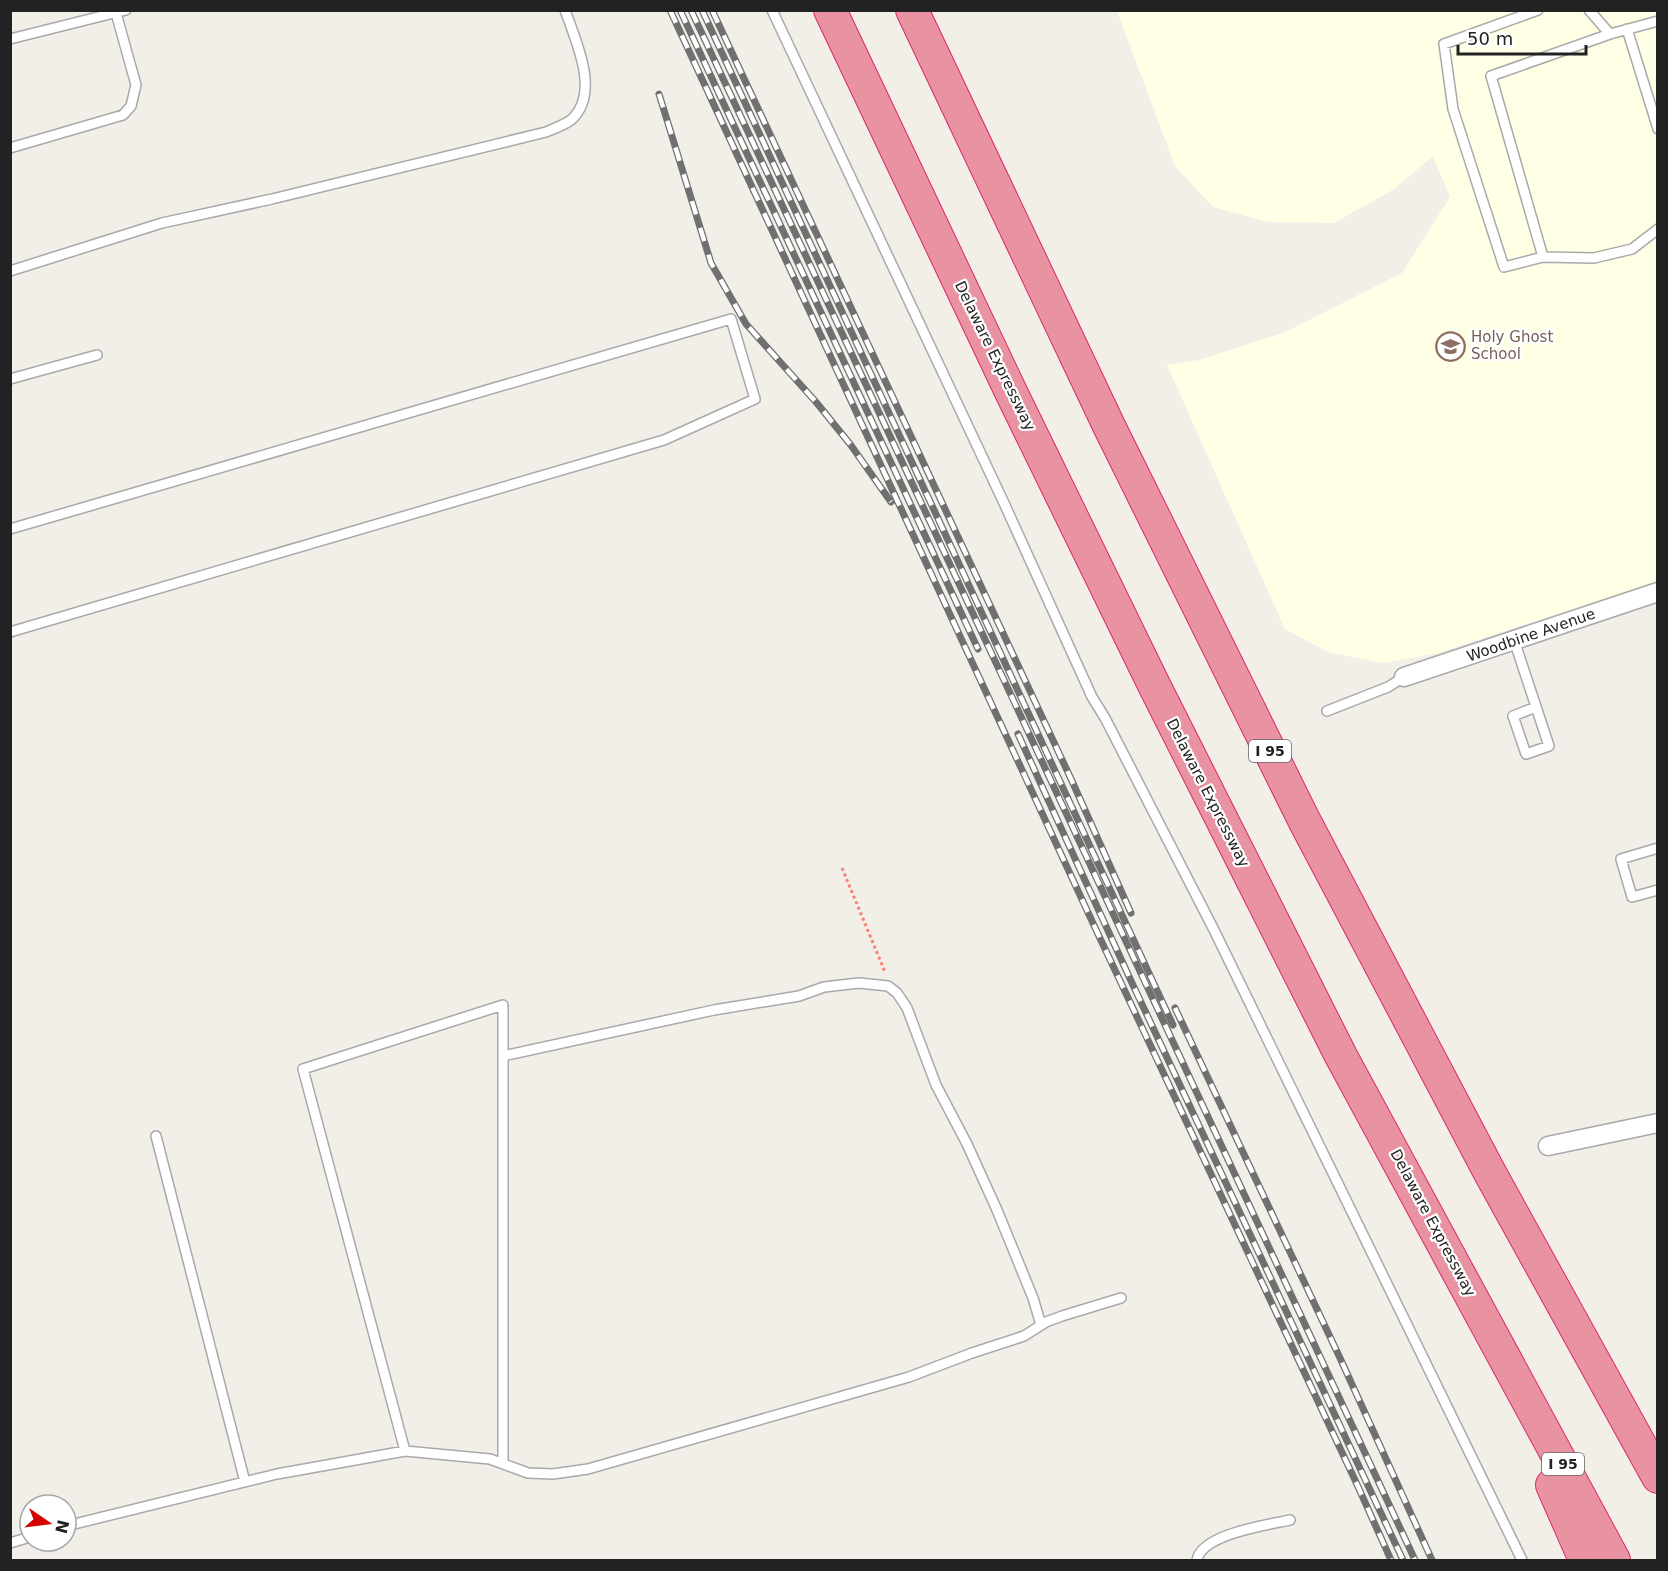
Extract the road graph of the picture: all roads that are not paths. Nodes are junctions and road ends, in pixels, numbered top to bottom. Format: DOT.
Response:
graph roads {
  1 [pos="565,10"];
  2 [pos="772,10"];
  3 [pos="830,10"];
  4 [pos="912,10"];
  5 [pos="1538,10"];
  6 [pos="1589,10"];
  7 [pos="121,12"];
  8 [pos="1658,21"];
  9 [pos="1627,29"];
  10 [pos="1610,34"];
  11 [pos="10,39"];
  12 [pos="1658,129"];
  13 [pos="10,148"];
  14 [pos="1658,229"];
  15 [pos="1543,257"];
  16 [pos="10,271"];
  17 [pos="97,355"];
  18 [pos="10,379"];
  19 [pos="10,529"];
  20 [pos="1658,592"];
  21 [pos="10,632"];
  22 [pos="1514,640"];
  23 [pos="1404,677"];
  24 [pos="1536,707"];
  25 [pos="1327,711"];
  26 [pos="1658,848"];
  27 [pos="1658,890"];
  28 [pos="503,1056"];
  29 [pos="1658,1123"];
  30 [pos="156,1136"];
  31 [pos="1548,1146"];
  32 [pos="1120,1298"];
  33 [pos="1041,1325"];
  34 [pos="1511,1368"];
  35 [pos="405,1451"];
  36 [pos="503,1463"];
  37 [pos="1658,1477"];
  38 [pos="245,1482"];
  39 [pos="1290,1520"];
  40 [pos="78,1523"];
  41 [pos="1197,1560"];
  42 [pos="1522,1560"];
  43 [pos="1585,1560"];
  44 [pos="1614,1560"];
  1 -- 16 [label="lane"];
  2 -- 42 [label="lane"];
  3 -- 34 [label="highway, Delaware Expressway / I 95"];
  4 -- 37 [label="highway, I 95"];
  5 -- 15 [label="lane"];
  6 -- 10 [label="lane"];
  7 -- 11 [label="lane"];
  7 -- 13 [label="lane"];
  8 -- 9 [label="lane"];
  9 -- 10 [label="lane"];
  9 -- 12 [label="lane"];
  10 -- 15 [label="lane"];
  14 -- 15 [label="lane"];
  17 -- 18 [label="lane"];
  19 -- 21 [label="lane"];
  20 -- 22 [label="street, Woodbine Avenue"];
  22 -- 23 [label="street, Woodbine Avenue"];
  22 -- 24 [label="lane"];
  23 -- 25 [label="lane"];
  24 -- 24 [label="lane"];
  26 -- 27 [label="lane"];
  28 -- 33 [label="lane"];
  28 -- 35 [label="lane"];
  28 -- 36 [label="lane"];
  29 -- 31 [label="street"];
  30 -- 38 [label="lane"];
  32 -- 33 [label="lane"];
  33 -- 36 [label="lane"];
  34 -- 43 [label="highway"];
  34 -- 44 [label="highway, Delaware Expressway / I 95"];
  35 -- 36 [label="lane"];
  35 -- 38 [label="lane"];
  38 -- 40 [label="lane"];
  39 -- 41 [label="lane"];
}
